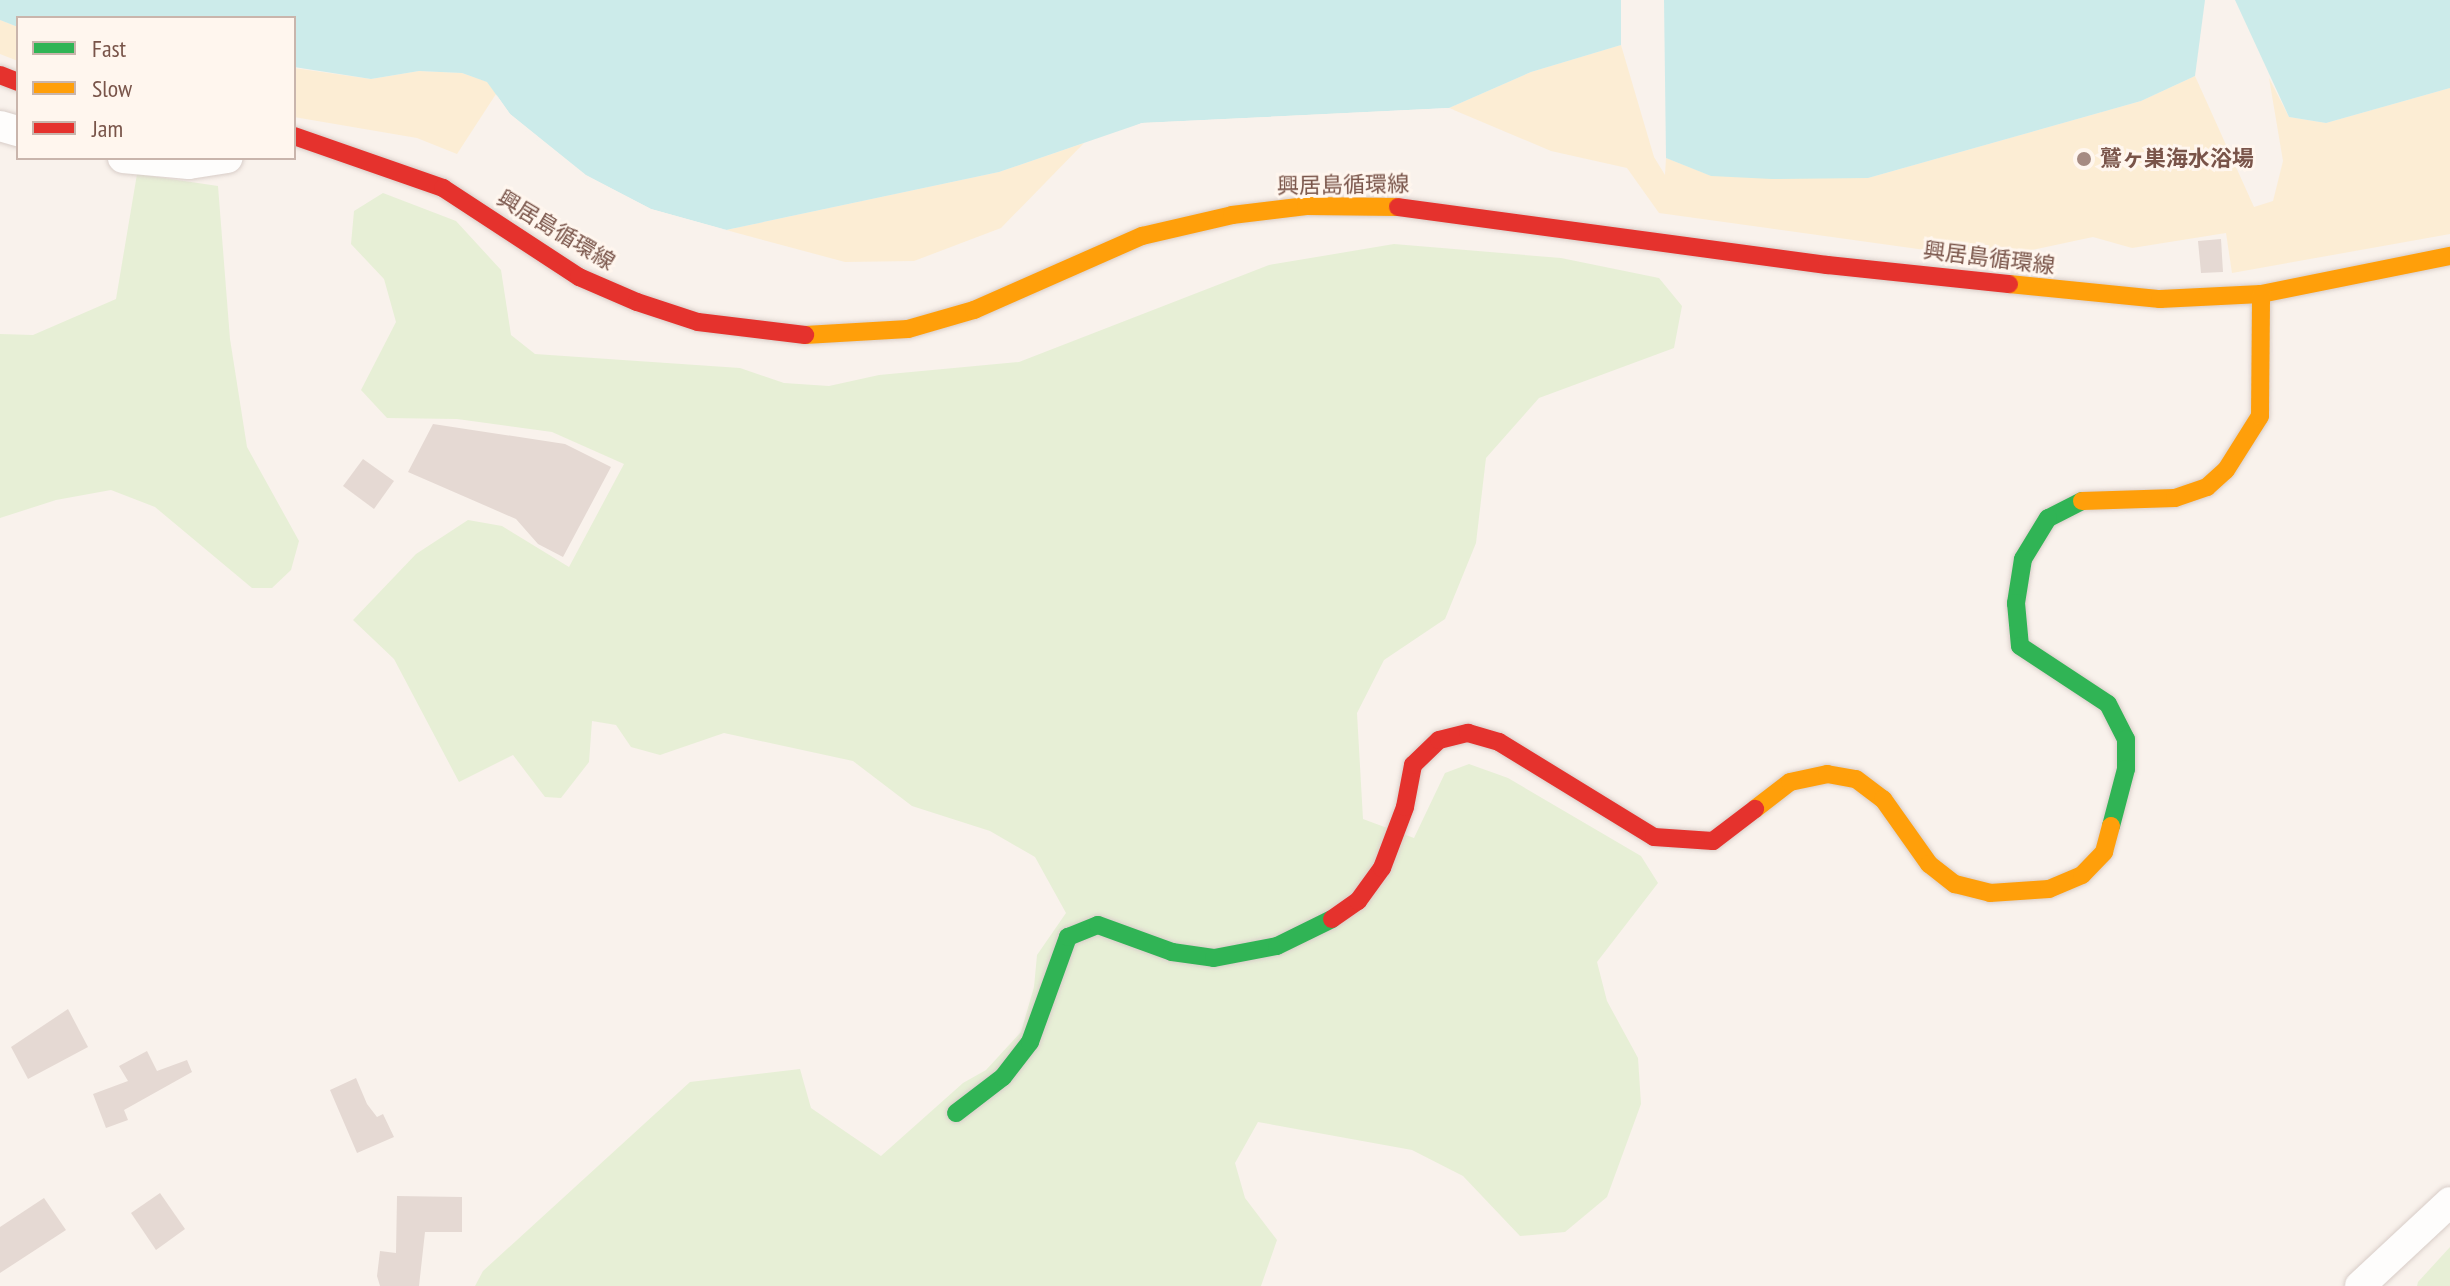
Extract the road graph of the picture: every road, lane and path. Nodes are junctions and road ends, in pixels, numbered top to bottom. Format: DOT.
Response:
graph roads {
  1 [pos="296,137"];
  2 [pos="145,160"];
  3 [pos="215,160"];
  4 [pos="2450,256"];
  5 [pos="2261,294"];
  6 [pos="956,1113"];
  7 [pos="2450,1202"];
  8 [pos="2360,1286"];
  1 -- 5 [label="street, 興居島循環線"];
  2 -- 3 [label="street"];
  4 -- 5 [label="street, 興居島循環線"];
  5 -- 6 [label="street"];
  7 -- 8 [label="street"];
}
